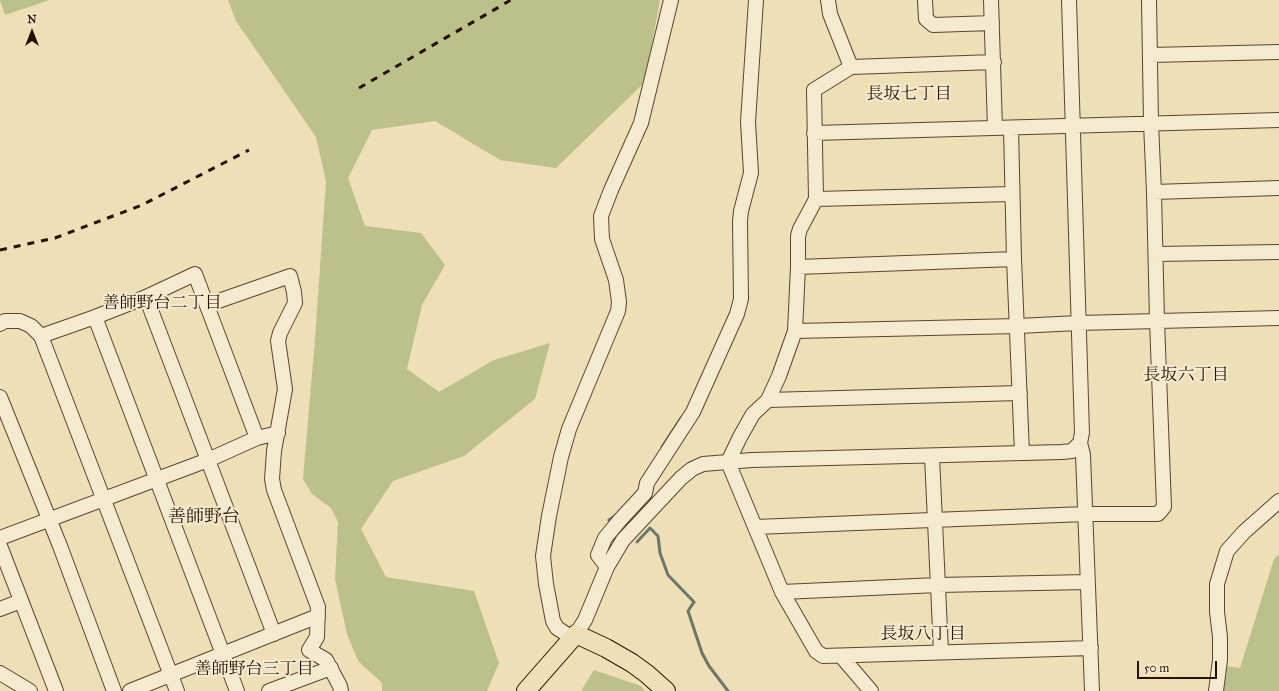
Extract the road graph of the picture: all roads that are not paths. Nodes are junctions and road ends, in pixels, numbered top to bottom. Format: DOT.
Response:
graph roads {
  1 [pos="671,0"];
  2 [pos="756,0"];
  3 [pos="828,0"];
  4 [pos="925,0"];
  5 [pos="991,0"];
  6 [pos="1069,0"];
  7 [pos="1149,0"];
  8 [pos="992,23"];
  9 [pos="1279,52"];
  10 [pos="1150,56"];
  11 [pos="994,62"];
  12 [pos="851,67"];
  13 [pos="1279,120"];
  14 [pos="1151,123"];
  15 [pos="1073,126"];
  16 [pos="995,128"];
  17 [pos="1011,128"];
  18 [pos="814,132"];
  19 [pos="1279,188"];
  20 [pos="1154,192"];
  21 [pos="1012,194"];
  22 [pos="816,199"];
  23 [pos="1279,252"];
  24 [pos="1156,254"];
  25 [pos="1014,259"];
  26 [pos="798,266"];
  27 [pos="146,297"];
  28 [pos="207,305"];
  29 [pos="95,317"];
  30 [pos="1279,318"];
  31 [pos="1157,321"];
  32 [pos="1078,323"];
  33 [pos="0,324"];
  34 [pos="1018,326"];
  35 [pos="795,331"];
  36 [pos="41,336"];
  37 [pos="1020,393"];
  38 [pos="0,397"];
  39 [pos="768,400"];
  40 [pos="278,433"];
  41 [pos="257,438"];
  42 [pos="1080,443"];
  43 [pos="1022,453"];
  44 [pos="932,456"];
  45 [pos="208,460"];
  46 [pos="728,462"];
  47 [pos="157,479"];
  48 [pos="103,500"];
  49 [pos="1279,501"];
  50 [pos="1085,514"];
  51 [pos="49,520"];
  52 [pos="936,520"];
  53 [pos="755,527"];
  54 [pos="0,538"];
  55 [pos="0,546"];
  56 [pos="607,567"];
  57 [pos="1088,582"];
  58 [pos="938,585"];
  59 [pos="782,592"];
  60 [pos="21,601"];
  61 [pos="0,609"];
  62 [pos="318,616"];
  63 [pos="274,634"];
  64 [pos="574,636"];
  65 [pos="1091,648"];
  66 [pos="941,652"];
  67 [pos="223,654"];
  68 [pos="841,656"];
  69 [pos="331,668"];
  70 [pos="0,673"];
  71 [pos="171,675"];
  72 [pos="30,691"];
  73 [pos="56,691"];
  74 [pos="114,691"];
  75 [pos="130,691"];
  76 [pos="177,691"];
  77 [pos="237,691"];
  78 [pos="269,691"];
  79 [pos="341,691"];
  80 [pos="526,691"];
  81 [pos="666,691"];
  82 [pos="871,691"];
  83 [pos="1092,691"];
  84 [pos="1216,691"];
  1 -- 64 [label="street"];
  2 -- 56 [label="street"];
  3 -- 12 [label="street"];
  4 -- 8 [label="street"];
  5 -- 8 [label="street"];
  6 -- 15 [label="street"];
  7 -- 10 [label="street"];
  8 -- 11 [label="street"];
  9 -- 10 [label="street"];
  10 -- 14 [label="street"];
  11 -- 12 [label="street"];
  11 -- 16 [label="street"];
  12 -- 18 [label="street"];
  13 -- 14 [label="street"];
  14 -- 15 [label="street"];
  14 -- 20 [label="street"];
  15 -- 17 [label="street"];
  15 -- 32 [label="street"];
  16 -- 17 [label="street"];
  16 -- 18 [label="street"];
  17 -- 21 [label="street"];
  18 -- 22 [label="street"];
  19 -- 20 [label="street"];
  20 -- 24 [label="street"];
  21 -- 22 [label="street"];
  21 -- 25 [label="street"];
  22 -- 26 [label="street"];
  23 -- 24 [label="street"];
  24 -- 31 [label="street"];
  25 -- 26 [label="street"];
  25 -- 34 [label="street"];
  26 -- 35 [label="street"];
  27 -- 28 [label="street"];
  27 -- 29 [label="street"];
  27 -- 45 [label="street"];
  28 -- 40 [label="street"];
  28 -- 41 [label="street"];
  29 -- 36 [label="street"];
  29 -- 47 [label="street"];
  30 -- 31 [label="street"];
  31 -- 32 [label="street"];
  31 -- 50 [label="street"];
  32 -- 34 [label="street"];
  32 -- 42 [label="street"];
  33 -- 36 [label="street"];
  34 -- 35 [label="street"];
  34 -- 37 [label="street"];
  35 -- 39 [label="street"];
  36 -- 48 [label="street"];
  37 -- 39 [label="street"];
  37 -- 43 [label="street"];
  38 -- 51 [label="street"];
  39 -- 46 [label="street"];
  40 -- 41 [label="street"];
  40 -- 62 [label="street"];
  41 -- 45 [label="street"];
  42 -- 43 [label="street"];
  42 -- 50 [label="street"];
  43 -- 44 [label="street"];
  44 -- 46 [label="street"];
  44 -- 52 [label="street"];
  45 -- 47 [label="street"];
  45 -- 63 [label="street"];
  46 -- 53 [label="street"];
  46 -- 56 [label="street"];
  47 -- 48 [label="street"];
  47 -- 67 [label="street"];
  48 -- 51 [label="street"];
  48 -- 71 [label="street"];
  49 -- 84 [label="street"];
  50 -- 52 [label="street"];
  50 -- 57 [label="street"];
  51 -- 54 [label="street"];
  51 -- 74 [label="street"];
  52 -- 53 [label="street"];
  52 -- 58 [label="street"];
  53 -- 59 [label="street"];
  55 -- 60 [label="street"];
  56 -- 64 [label="street"];
  57 -- 58 [label="street"];
  57 -- 65 [label="street"];
  58 -- 59 [label="street"];
  58 -- 66 [label="street"];
  59 -- 68 [label="street"];
  60 -- 61 [label="street"];
  60 -- 73 [label="street"];
  62 -- 63 [label="street"];
  62 -- 69 [label="street"];
  63 -- 67 [label="street"];
  64 -- 80 [label="main road"];
  64 -- 81 [label="main road"];
  65 -- 66 [label="street"];
  65 -- 83 [label="street"];
  66 -- 68 [label="street"];
  67 -- 71 [label="street"];
  67 -- 77 [label="street"];
  68 -- 82 [label="street"];
  69 -- 78 [label="street"];
  69 -- 79 [label="street"];
  70 -- 72 [label="street"];
  71 -- 75 [label="street"];
  71 -- 76 [label="street"];
}
